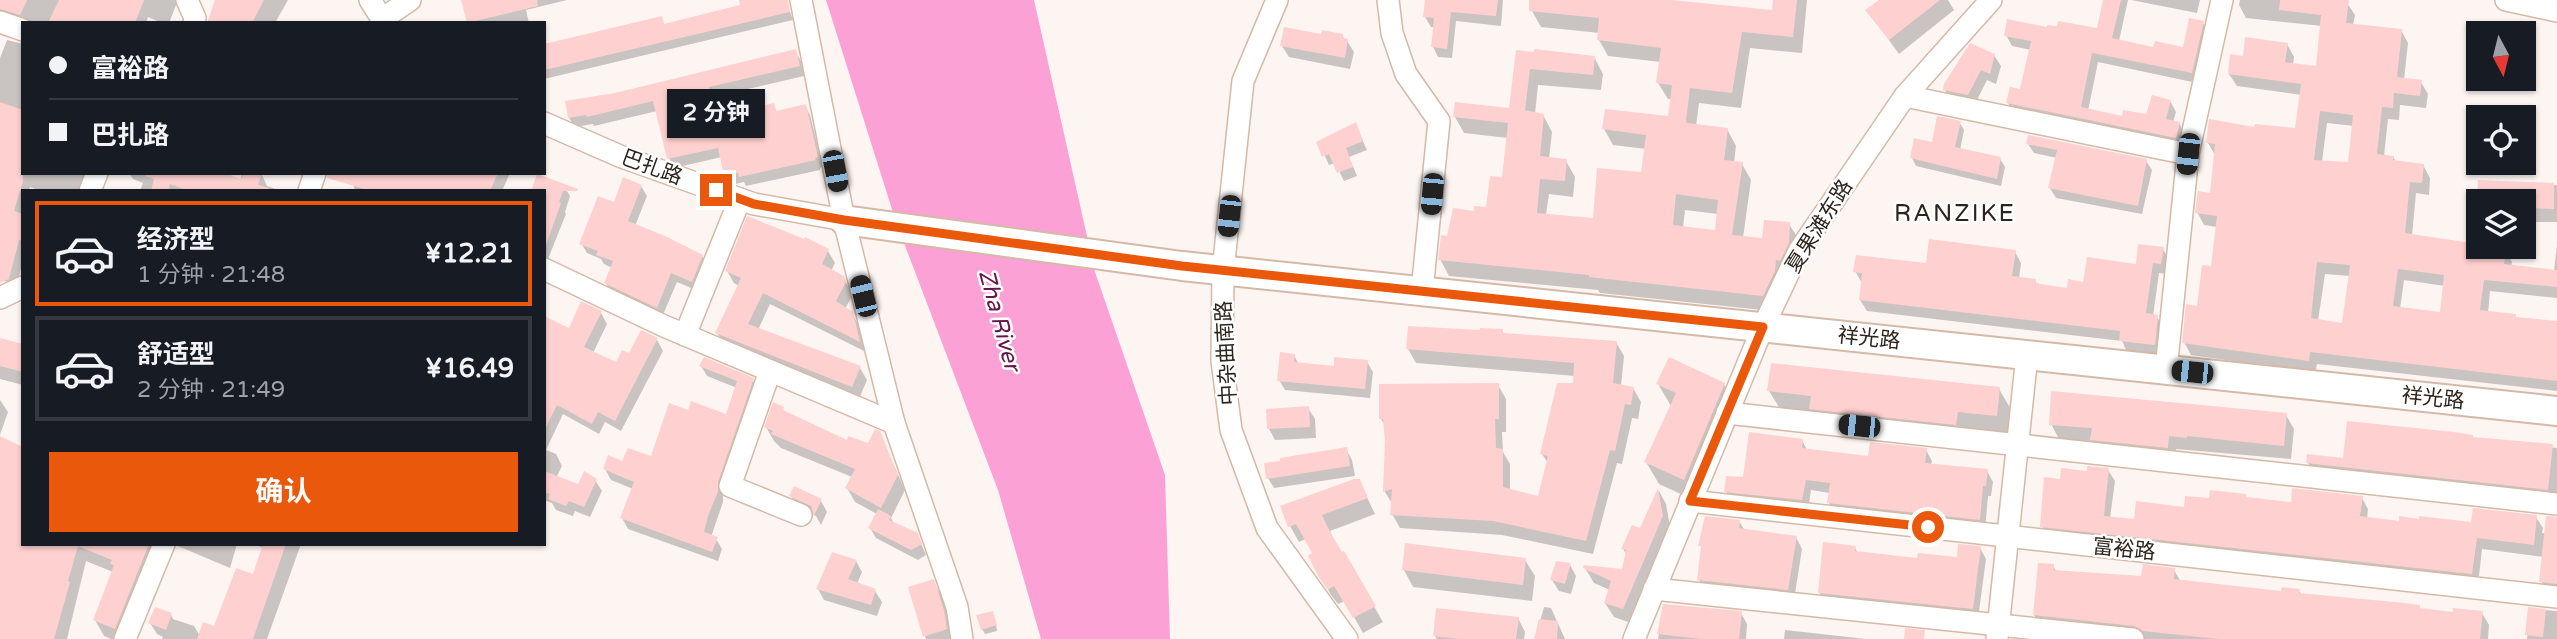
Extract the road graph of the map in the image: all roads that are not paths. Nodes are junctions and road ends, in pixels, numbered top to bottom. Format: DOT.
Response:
graph roads {
  1 [pos="187,0"];
  2 [pos="370,0"];
  3 [pos="410,0"];
  4 [pos="801,0"];
  5 [pos="1277,0"];
  6 [pos="1388,0"];
  7 [pos="1991,0"];
  8 [pos="2222,0"];
  9 [pos="2506,0"];
  10 [pos="2557,11"];
  11 [pos="194,21"];
  12 [pos="384,21"];
  13 [pos="0,22"];
  14 [pos="21,29"];
  15 [pos="1905,96"];
  16 [pos="546,124"];
  17 [pos="2188,154"];
  18 [pos="740,199"];
  19 [pos="844,220"];
  20 [pos="546,270"];
  21 [pos="1223,271"];
  22 [pos="21,287"];
  23 [pos="1422,291"];
  24 [pos="0,298"];
  25 [pos="1763,327"];
  26 [pos="685,335"];
  27 [pos="2027,355"];
  28 [pos="2166,370"];
  29 [pos="770,371"];
  30 [pos="2557,411"];
  31 [pos="1727,412"];
  32 [pos="894,423"];
  33 [pos="2018,443"];
  34 [pos="1690,501"];
  35 [pos="2557,504"];
  36 [pos="801,515"];
  37 [pos="2008,536"];
  38 [pos="163,546"];
  39 [pos="1654,589"];
  40 [pos="2557,597"];
  41 [pos="1998,632"];
  42 [pos="125,639"];
  43 [pos="962,639"];
  44 [pos="1347,639"];
  45 [pos="1634,639"];
  46 [pos="2133,639"];
  1 -- 11 [label="street"];
  2 -- 12 [label="street"];
  3 -- 12 [label="street"];
  4 -- 19 [label="street"];
  5 -- 21 [label="street, 中杂曲南路"];
  6 -- 23 [label="street"];
  7 -- 15 [label="street, 夏果滩东路"];
  8 -- 17 [label="street"];
  9 -- 10 [label="street"];
  13 -- 14 [label="street"];
  15 -- 17 [label="street"];
  15 -- 25 [label="street, 夏果滩东路"];
  16 -- 18 [label="street, 巴扎路"];
  17 -- 28 [label="street"];
  18 -- 19 [label="street, 巴扎路"];
  18 -- 26 [label="street"];
  19 -- 21 [label="main road, 祥光路"];
  19 -- 32 [label="street"];
  20 -- 26 [label="street"];
  21 -- 23 [label="main road, 祥光路"];
  21 -- 44 [label="street, 中杂曲南路"];
  22 -- 24 [label="street"];
  23 -- 25 [label="main road, 祥光路"];
  25 -- 27 [label="main road, 祥光路"];
  25 -- 31 [label="street, 夏果滩东路"];
  26 -- 29 [label="street"];
  27 -- 28 [label="main road, 祥光路"];
  27 -- 33 [label="street"];
  28 -- 30 [label="main road, 祥光路"];
  29 -- 32 [label="street"];
  29 -- 36 [label="street"];
  31 -- 33 [label="street"];
  31 -- 34 [label="street, 夏果滩东路"];
  32 -- 43 [label="street"];
  33 -- 35 [label="street"];
  33 -- 37 [label="street"];
  34 -- 37 [label="street, 富裕路"];
  34 -- 39 [label="street, 夏果滩东路"];
  37 -- 40 [label="street, 富裕路"];
  37 -- 41 [label="street"];
  38 -- 42 [label="street"];
  39 -- 41 [label="street"];
  39 -- 45 [label="street, 夏果滩东路"];
  41 -- 46 [label="street"];
}
